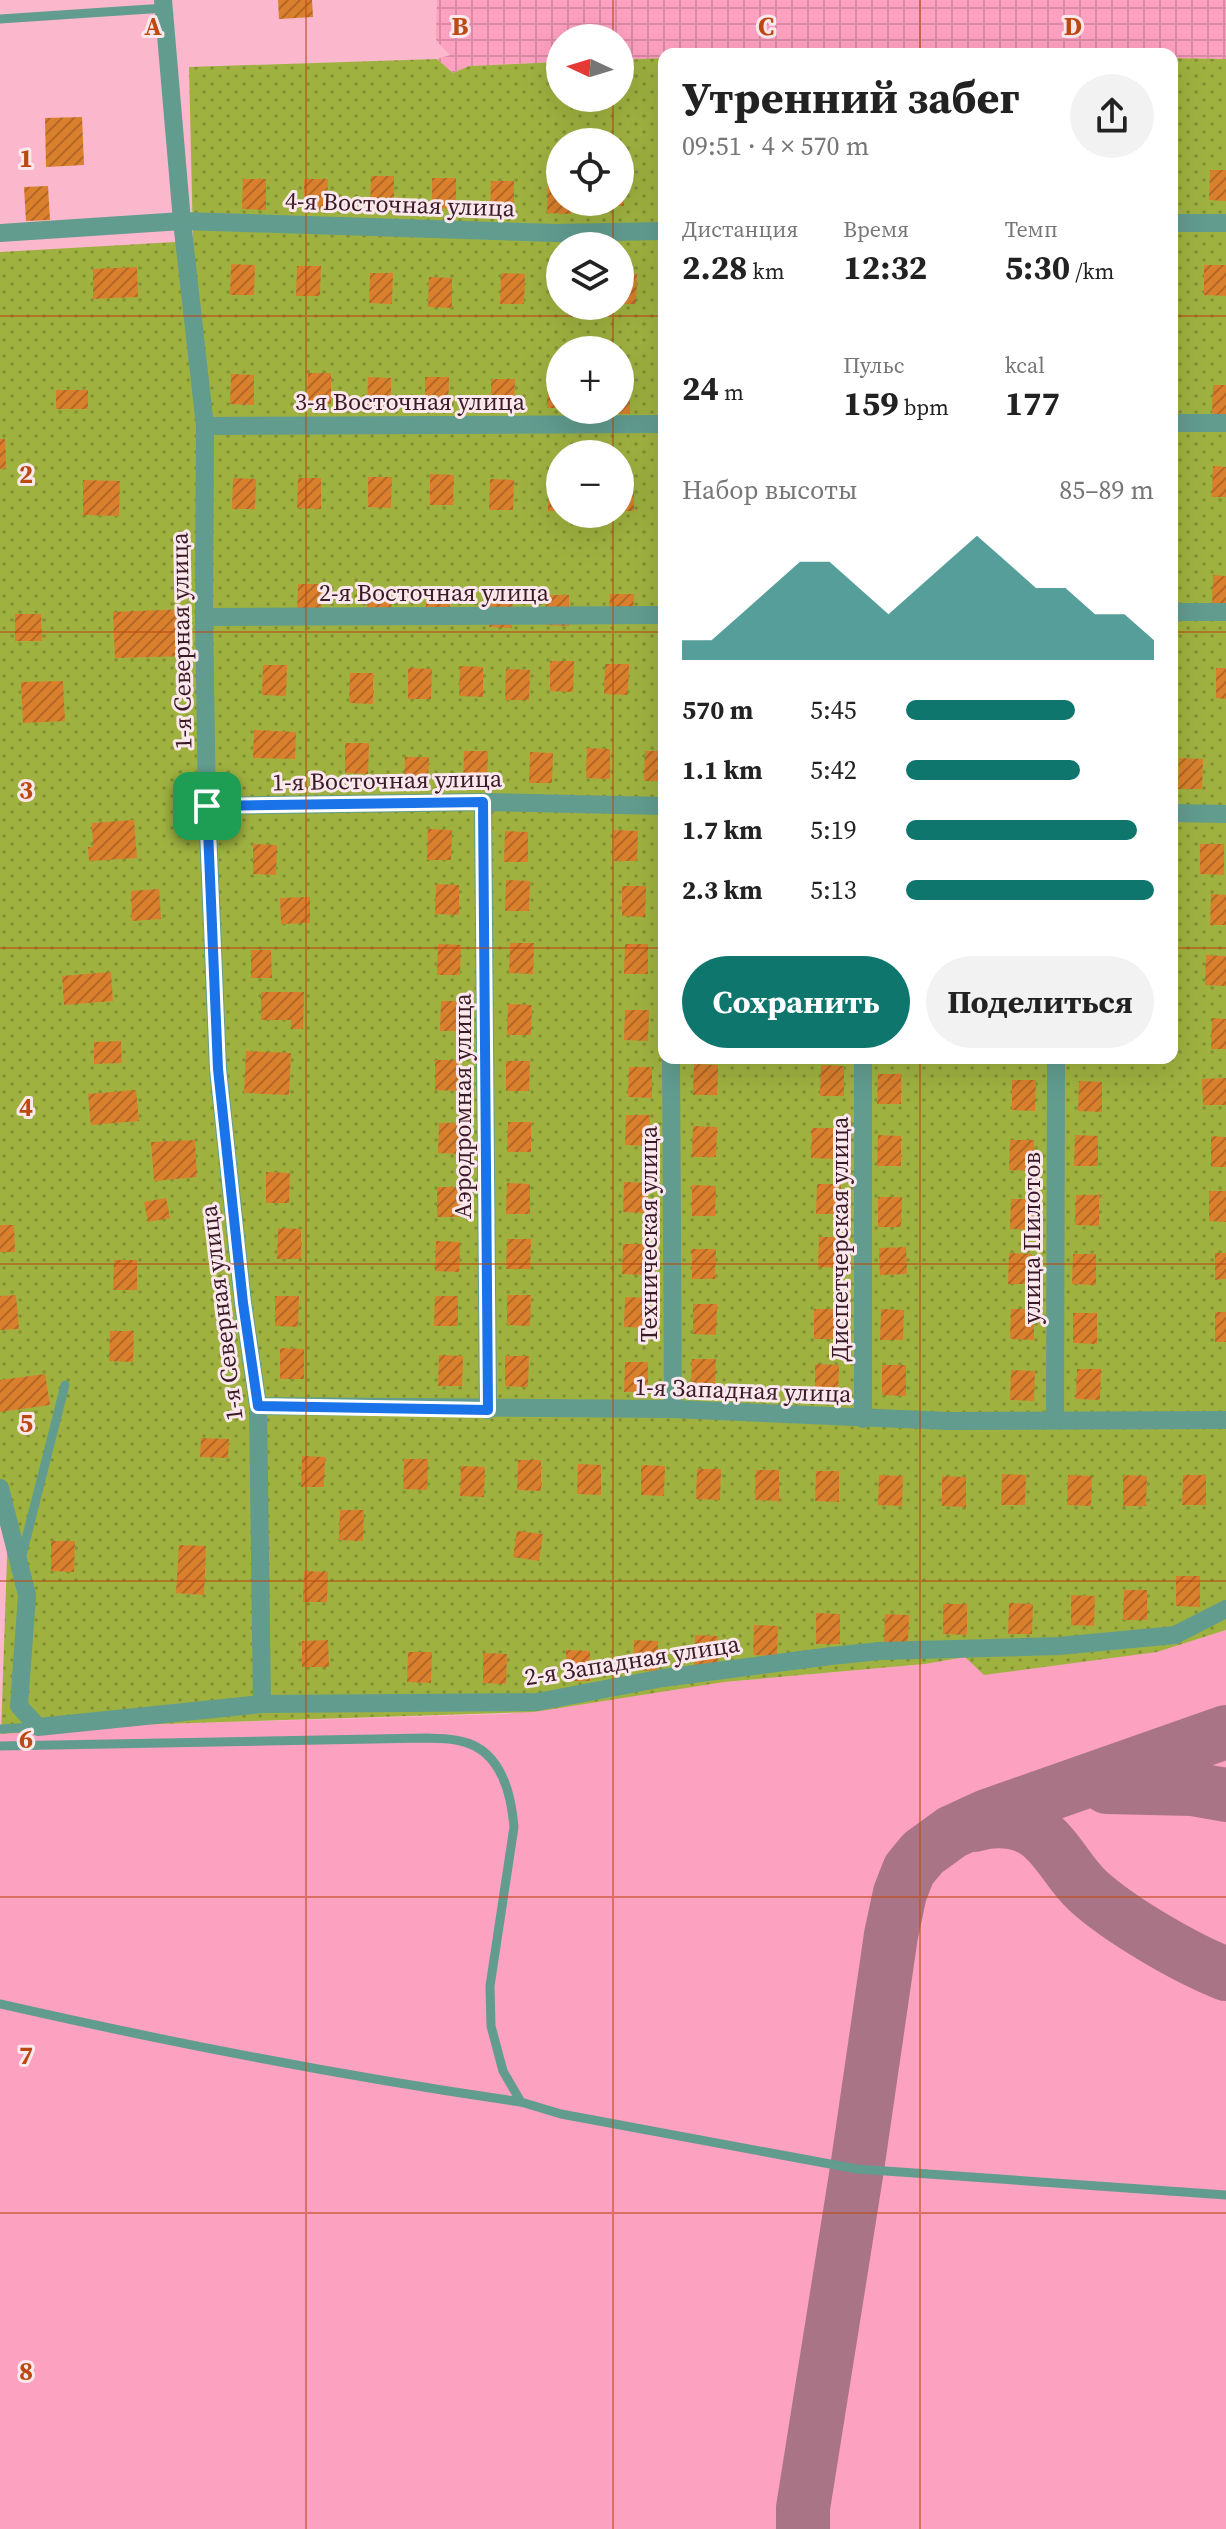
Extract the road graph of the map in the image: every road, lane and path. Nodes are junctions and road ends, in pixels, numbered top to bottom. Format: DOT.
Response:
graph roads {
  1 [pos="164,4"];
  2 [pos="0,19"];
  3 [pos="182,221"];
  4 [pos="1178,223"];
  5 [pos="1226,223"];
  6 [pos="658,231"];
  7 [pos="0,233"];
  8 [pos="1178,423"];
  9 [pos="1226,423"];
  10 [pos="658,424"];
  11 [pos="205,426"];
  12 [pos="1178,612"];
  13 [pos="1226,612"];
  14 [pos="658,615"];
  15 [pos="204,617"];
  16 [pos="483,802"];
  17 [pos="207,806"];
  18 [pos="658,806"];
  19 [pos="1178,813"];
  20 [pos="1226,814"];
  21 [pos="671,1064"];
  22 [pos="863,1064"];
  23 [pos="1056,1064"];
  24 [pos="65,1385"];
  25 [pos="258,1406"];
  26 [pos="673,1409"];
  27 [pos="488,1410"];
  28 [pos="863,1419"];
  29 [pos="1055,1419"];
  30 [pos="1226,1420"];
  31 [pos="0,1488"];
  32 [pos="20,1562"];
  33 [pos="1226,1609"];
  34 [pos="262,1704"];
  35 [pos="38,1727"];
  36 [pos="0,1729"];
  37 [pos="0,1746"];
  38 [pos="0,2004"];
  39 [pos="521,2102"];
  40 [pos="1226,2195"];
  1 -- 2 [label="lane"];
  1 -- 3 [label="street, 1-я Северная улица"];
  3 -- 6 [label="street, 4-я Восточная улица"];
  3 -- 7 [label="street, 4-я Восточная улица"];
  3 -- 11 [label="street, 1-я Северная улица"];
  4 -- 5 [label="street"];
  8 -- 9 [label="street"];
  10 -- 11 [label="street, 3-я Восточная улица"];
  11 -- 15 [label="street, 1-я Северная улица"];
  12 -- 13 [label="street"];
  14 -- 15 [label="street, 2-я Восточная улица"];
  15 -- 17 [label="street, 1-я Северная улица"];
  16 -- 17 [label="street, 1-я Восточная улица"];
  16 -- 18 [label="street, 1-я Восточная улица"];
  16 -- 27 [label="street, Аэродромная улица"];
  17 -- 25 [label="street, 1-я Северная улица"];
  19 -- 20 [label="street"];
  21 -- 26 [label="street, Техническая улица"];
  22 -- 28 [label="street, Диспетчерская улица"];
  23 -- 29 [label="street, улица Пилотов"];
  24 -- 32 [label="lane"];
  25 -- 27 [label="street, 1-я Западная улица"];
  25 -- 34 [label="street, 1-я Северная улица"];
  26 -- 27 [label="street, 1-я Западная улица"];
  26 -- 28 [label="street, 1-я Западная улица"];
  28 -- 29 [label="street, 1-я Западная улица"];
  29 -- 30 [label="street, 1-я Западная улица"];
  31 -- 32 [label="street"];
  32 -- 35 [label="street"];
  33 -- 34 [label="street, 2-я Западная улица"];
  34 -- 35 [label="street, 2-я Западная улица"];
  35 -- 36 [label="lane"];
  37 -- 39 [label="lane"];
  38 -- 39 [label="lane"];
  39 -- 40 [label="lane"];
}
